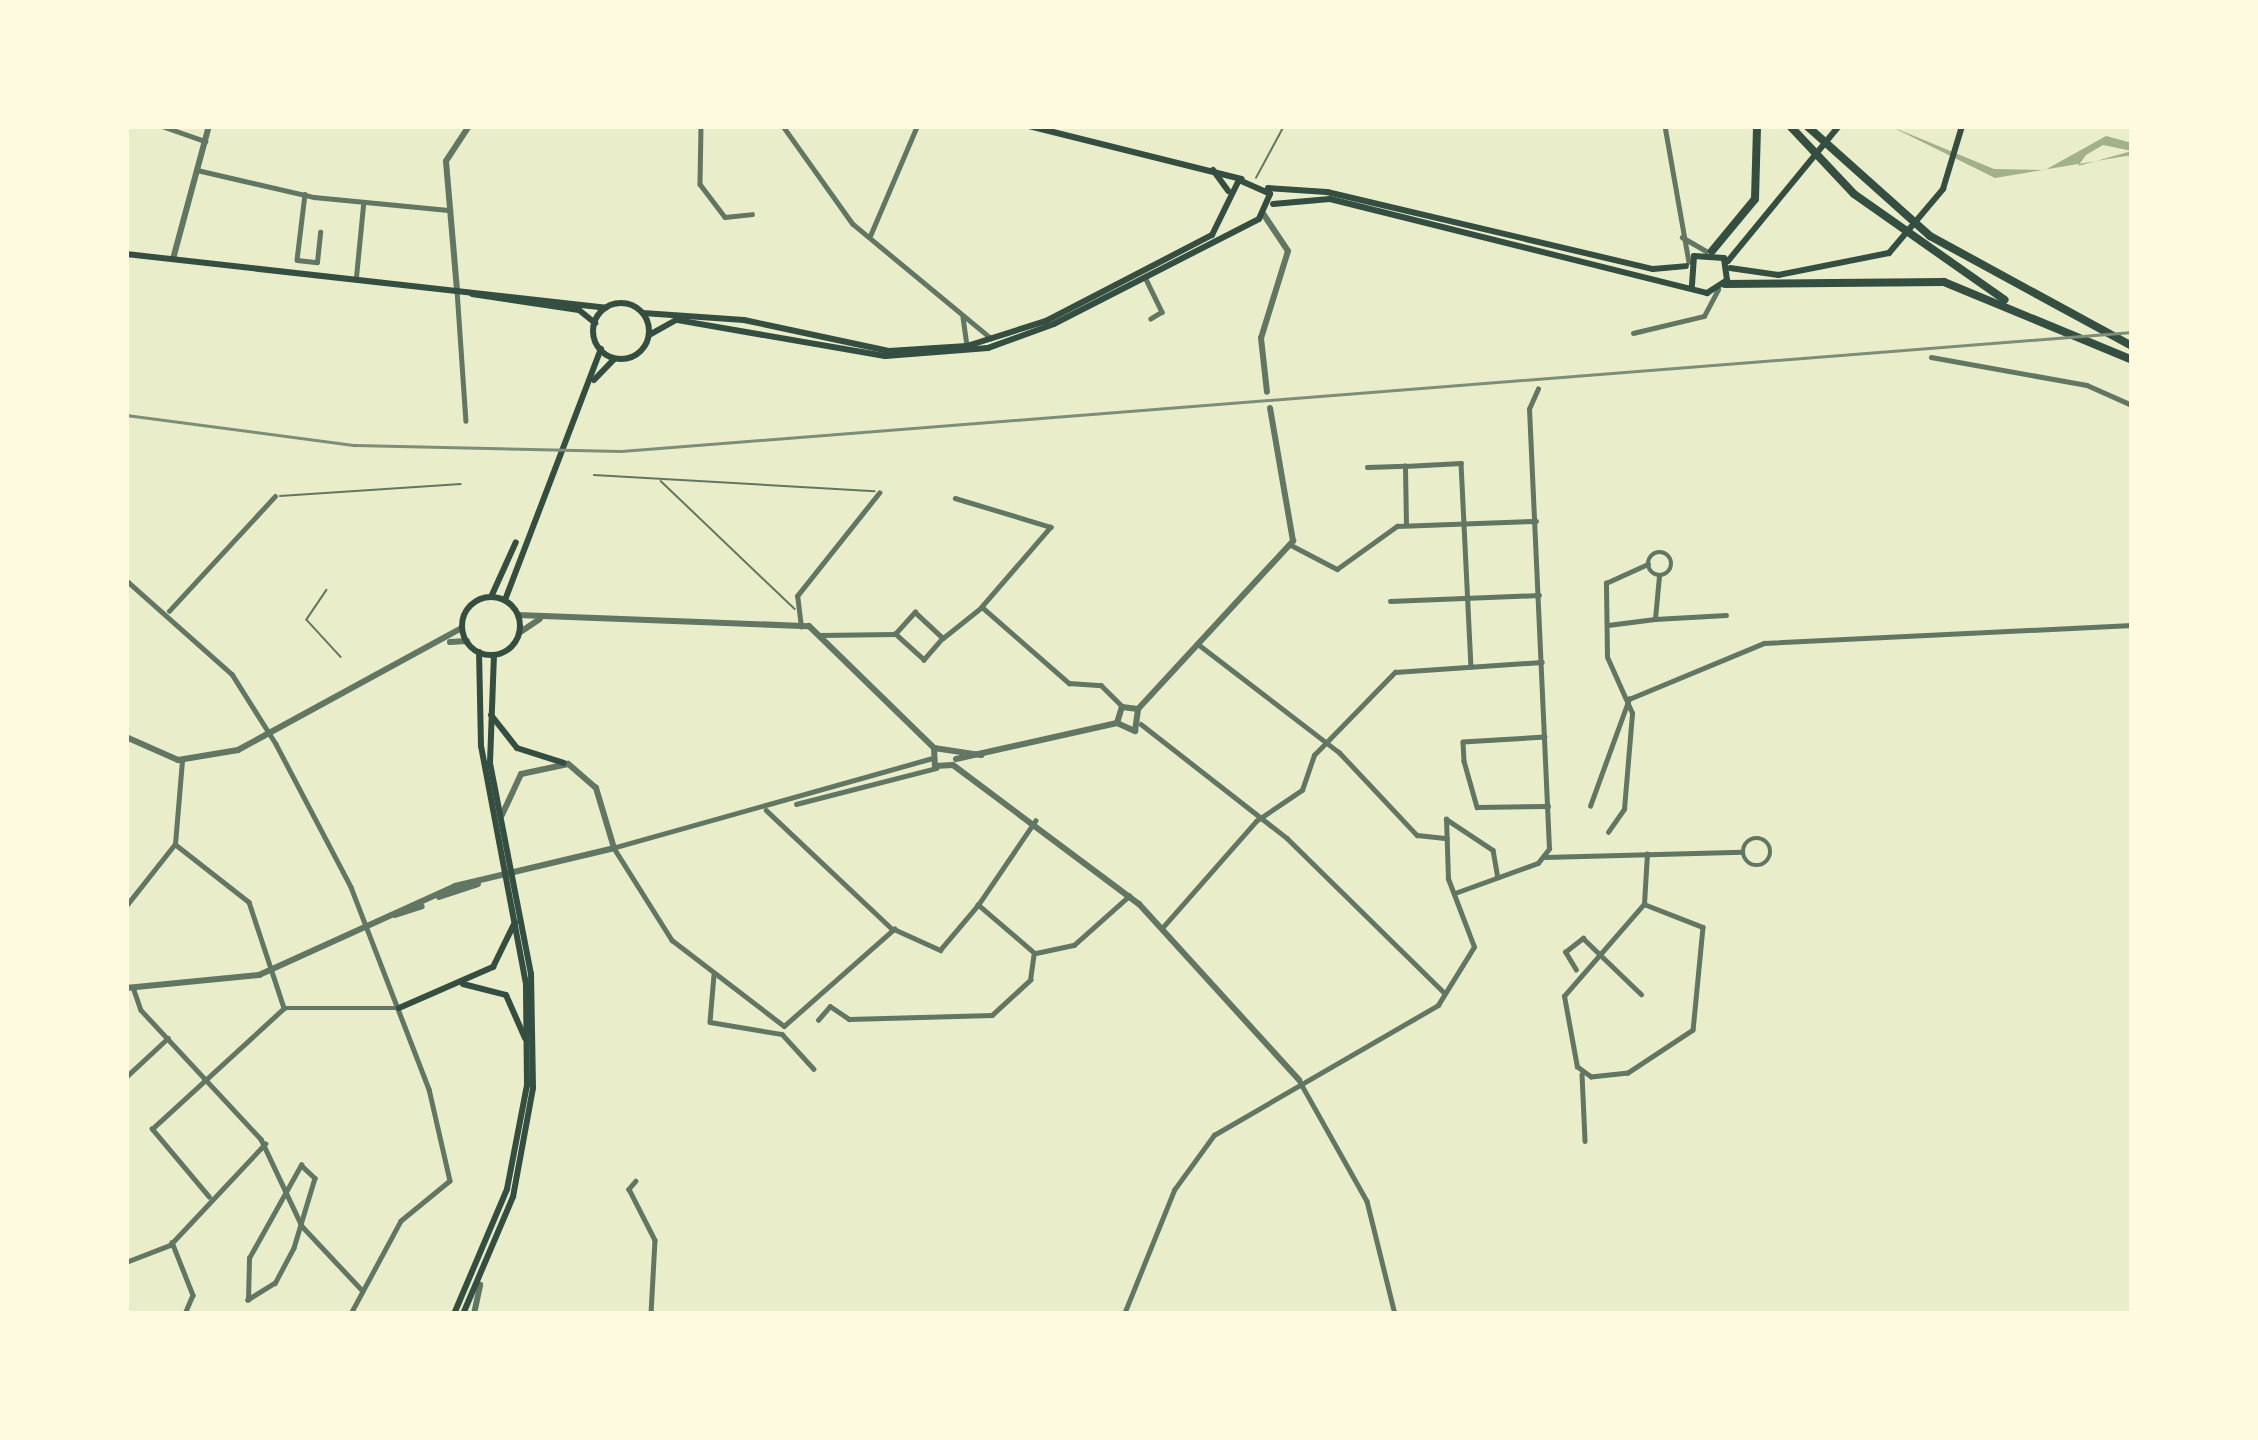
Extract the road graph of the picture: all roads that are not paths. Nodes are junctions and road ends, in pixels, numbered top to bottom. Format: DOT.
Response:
graph roads {
  1 [pos="162,126"];
  2 [pos="209,126"];
  3 [pos="469,126"];
  4 [pos="701,126"];
  5 [pos="783,126"];
  6 [pos="916,126"];
  7 [pos="1029,126"];
  8 [pos="1284,126"];
  9 [pos="1666,126"];
  10 [pos="1757,126"];
  11 [pos="1790,126"];
  12 [pos="1839,126"];
  13 [pos="1962,126"];
  14 [pos="1807,128"];
  15 [pos="205,141"];
  16 [pos="1210,168"];
  17 [pos="197,170"];
  18 [pos="1241,178"];
  19 [pos="1256,178"];
  20 [pos="1268,188"];
  21 [pos="1228,191"];
  22 [pos="304,194"];
  23 [pos="363,202"];
  24 [pos="1270,206"];
  25 [pos="1229,209"];
  26 [pos="451,210"];
  27 [pos="752,214"];
  28 [pos="1264,215"];
  29 [pos="1243,221"];
  30 [pos="320,232"];
  31 [pos="1678,232"];
  32 [pos="870,236"];
  33 [pos="1709,251"];
  34 [pos="126,254"];
  35 [pos="173,259"];
  36 [pos="1689,264"];
  37 [pos="1728,266"];
  38 [pos="356,277"];
  39 [pos="1144,277"];
  40 [pos="1722,287"];
  41 [pos="1694,288"];
  42 [pos="457,290"];
  43 [pos="2016,307"];
  44 [pos="606,308"];
  45 [pos="1711,310"];
  46 [pos="960,312"];
  47 [pos="643,313"];
  48 [pos="1151,319"];
  49 [pos="595,323"];
  50 [pos="1633,333"];
  51 [pos="649,335"];
  52 [pos="994,340"];
  53 [pos="967,346"];
  54 [pos="2132,346"];
  55 [pos="601,349"];
  56 [pos="1931,357"];
  57 [pos="615,358"];
  58 [pos="2132,360"];
  59 [pos="592,383"];
  60 [pos="1538,389"];
  61 [pos="1267,392"];
  62 [pos="2132,405"];
  63 [pos="1270,408"];
  64 [pos="466,421"];
  65 [pos="1405,466"];
  66 [pos="1367,467"];
  67 [pos="594,475"];
  68 [pos="659,478"];
  69 [pos="461,484"];
  70 [pos="879,493"];
  71 [pos="275,496"];
  72 [pos="955,497"];
  73 [pos="1536,521"];
  74 [pos="1466,523"];
  75 [pos="1406,525"];
  76 [pos="524,528"];
  77 [pos="1291,545"];
  78 [pos="1648,564"];
  79 [pos="1659,577"];
  80 [pos="126,580"];
  81 [pos="327,590"];
  82 [pos="1539,595"];
  83 [pos="490,597"];
  84 [pos="1468,598"];
  85 [pos="505,600"];
  86 [pos="1390,601"];
  87 [pos="982,608"];
  88 [pos="795,609"];
  89 [pos="169,612"];
  90 [pos="518,615"];
  91 [pos="1726,615"];
  92 [pos="543,617"];
  93 [pos="1655,619"];
  94 [pos="1606,625"];
  95 [pos="2132,625"];
  96 [pos="801,627"];
  97 [pos="462,628"];
  98 [pos="519,633"];
  99 [pos="895,634"];
  100 [pos="818,635"];
  101 [pos="943,638"];
  102 [pos="466,641"];
  103 [pos="446,642"];
  104 [pos="1198,644"];
  105 [pos="479,652"];
  106 [pos="494,655"];
  107 [pos="341,657"];
  108 [pos="1542,662"];
  109 [pos="1471,667"];
  110 [pos="1629,699"];
  111 [pos="488,702"];
  112 [pos="1122,707"];
  113 [pos="1138,709"];
  114 [pos="1117,723"];
  115 [pos="1141,724"];
  116 [pos="271,736"];
  117 [pos="1545,736"];
  118 [pos="126,737"];
  119 [pos="1326,741"];
  120 [pos="949,745"];
  121 [pos="934,748"];
  122 [pos="988,754"];
  123 [pos="931,759"];
  124 [pos="974,759"];
  125 [pos="182,760"];
  126 [pos="954,762"];
  127 [pos="564,763"];
  128 [pos="937,767"];
  129 [pos="973,778"];
  130 [pos="785,806"];
  131 [pos="1548,806"];
  132 [pos="1590,806"];
  133 [pos="766,810"];
  134 [pos="1035,821"];
  135 [pos="1256,821"];
  136 [pos="1608,832"];
  137 [pos="503,835"];
  138 [pos="1447,838"];
  139 [pos="175,844"];
  140 [pos="614,848"];
  141 [pos="1742,852"];
  142 [pos="1647,854"];
  143 [pos="1546,857"];
  144 [pos="1498,877"];
  145 [pos="1453,894"];
  146 [pos="1130,896"];
  147 [pos="1643,904"];
  148 [pos="978,905"];
  149 [pos="126,906"];
  150 [pos="515,918"];
  151 [pos="365,923"];
  152 [pos="1163,927"];
  153 [pos="893,929"];
  154 [pos="1597,950"];
  155 [pos="1034,953"];
  156 [pos="278,965"];
  157 [pos="1576,970"];
  158 [pos="714,975"];
  159 [pos="459,984"];
  160 [pos="130,987"];
  161 [pos="1445,993"];
  162 [pos="1641,994"];
  163 [pos="284,1008"];
  164 [pos="399,1008"];
  165 [pos="818,1020"];
  166 [pos="168,1038"];
  167 [pos="528,1053"];
  168 [pos="814,1069"];
  169 [pos="1582,1074"];
  170 [pos="126,1077"];
  171 [pos="207,1079"];
  172 [pos="1299,1080"];
  173 [pos="1585,1141"];
  174 [pos="265,1144"];
  175 [pos="636,1180"];
  176 [pos="283,1182"];
  177 [pos="209,1197"];
  178 [pos="302,1226"];
  179 [pos="172,1241"];
  180 [pos="126,1262"];
  181 [pos="480,1285"];
  182 [pos="362,1290"];
  183 [pos="185,1314"];
  184 [pos="351,1314"];
  185 [pos="459,1314"];
  186 [pos="474,1314"];
  187 [pos="651,1314"];
  188 [pos="1124,1314"];
  189 [pos="1394,1314"];
  1 -- 15 [label="street"];
  2 -- 15 [label="street"];
  3 -- 26 [label="street"];
  4 -- 27 [label="street"];
  5 -- 32 [label="street"];
  6 -- 32 [label="street"];
  7 -- 16 [label="main road"];
  8 -- 19 [label="lane"];
  9 -- 31 [label="street"];
  10 -- 33 [label="highway"];
  11 -- 43 [label="highway"];
  12 -- 37 [label="main road"];
  13 -- 37 [label="main road"];
  14 -- 54 [label="highway"];
  15 -- 17 [label="street"];
  16 -- 18 [label="main road"];
  16 -- 21 [label="main road"];
  17 -- 22 [label="street"];
  17 -- 35 [label="street"];
  18 -- 19 [label="main road"];
  18 -- 21 [label="main road"];
  19 -- 20 [label="main road"];
  20 -- 24 [label="main road"];
  20 -- 36 [label="main road"];
  21 -- 25 [label="main road"];
  22 -- 23 [label="street"];
  22 -- 30 [label="street"];
  23 -- 26 [label="street"];
  23 -- 38 [label="street"];
  24 -- 28 [label="main road"];
  24 -- 41 [label="main road"];
  25 -- 29 [label="main road"];
  25 -- 52 [label="main road"];
  26 -- 42 [label="street"];
  28 -- 29 [label="main road"];
  28 -- 61 [label="street"];
  29 -- 39 [label="main road"];
  31 -- 33 [label="street"];
  31 -- 36 [label="street"];
  32 -- 46 [label="street"];
  33 -- 36 [label="main road"];
  33 -- 37 [label="main road"];
  34 -- 35 [label="main road"];
  35 -- 38 [label="main road"];
  36 -- 41 [label="main road"];
  37 -- 40 [label="main road"];
  38 -- 42 [label="main road"];
  39 -- 48 [label="street"];
  39 -- 51 [label="main road"];
  40 -- 41 [label="main road"];
  40 -- 43 [label="highway"];
  40 -- 45 [label="street"];
  41 -- 45 [label="street"];
  42 -- 44 [label="main road"];
  42 -- 49 [label="main road"];
  42 -- 64 [label="street"];
  43 -- 58 [label="highway"];
  44 -- 47 [label="main road"];
  44 -- 49 [label="main road"];
  45 -- 50 [label="street"];
  46 -- 52 [label="street"];
  46 -- 53 [label="street"];
  47 -- 51 [label="main road"];
  47 -- 53 [label="main road"];
  49 -- 55 [label="main road"];
  51 -- 57 [label="main road"];
  52 -- 53 [label="main road"];
  55 -- 57 [label="main road"];
  55 -- 59 [label="main road"];
  56 -- 62 [label="street"];
  57 -- 59 [label="main road"];
  59 -- 76 [label="main road"];
  60 -- 73 [label="street"];
  63 -- 77 [label="street"];
  65 -- 66 [label="street"];
  65 -- 74 [label="street"];
  65 -- 75 [label="street"];
  67 -- 68 [label="lane"];
  68 -- 70 [label="lane"];
  68 -- 88 [label="lane"];
  69 -- 71 [label="lane"];
  70 -- 88 [label="street"];
  71 -- 89 [label="street"];
  72 -- 87 [label="street"];
  73 -- 74 [label="street"];
  73 -- 82 [label="street"];
  74 -- 75 [label="street"];
  74 -- 84 [label="street"];
  75 -- 77 [label="street"];
  76 -- 83 [label="main road"];
  76 -- 85 [label="main road"];
  77 -- 104 [label="street"];
  78 -- 79 [label="street"];
  78 -- 79 [label="street"];
  78 -- 94 [label="street"];
  79 -- 93 [label="street"];
  80 -- 89 [label="street"];
  81 -- 107 [label="lane"];
  82 -- 84 [label="street"];
  82 -- 108 [label="street"];
  83 -- 85 [label="main road"];
  83 -- 97 [label="main road"];
  84 -- 86 [label="street"];
  84 -- 109 [label="street"];
  85 -- 90 [label="main road"];
  87 -- 101 [label="street"];
  87 -- 112 [label="street"];
  88 -- 96 [label="street"];
  89 -- 116 [label="street"];
  90 -- 92 [label="street"];
  90 -- 98 [label="main road"];
  91 -- 93 [label="street"];
  92 -- 96 [label="street"];
  92 -- 98 [label="street"];
  93 -- 94 [label="street"];
  94 -- 110 [label="street"];
  95 -- 110 [label="street"];
  96 -- 100 [label="street"];
  97 -- 102 [label="main road"];
  97 -- 103 [label="street"];
  98 -- 106 [label="main road"];
  99 -- 100 [label="street"];
  99 -- 101 [label="street"];
  99 -- 101 [label="street"];
  100 -- 121 [label="street"];
  102 -- 103 [label="street"];
  102 -- 105 [label="main road"];
  103 -- 116 [label="street"];
  104 -- 113 [label="street"];
  104 -- 119 [label="street"];
  105 -- 106 [label="main road"];
  105 -- 150 [label="main road"];
  106 -- 111 [label="main road"];
  108 -- 109 [label="street"];
  108 -- 117 [label="street"];
  109 -- 119 [label="street"];
  110 -- 132 [label="street"];
  110 -- 136 [label="street"];
  111 -- 127 [label="main road"];
  111 -- 137 [label="main road"];
  112 -- 113 [label="street"];
  112 -- 114 [label="street"];
  113 -- 115 [label="street"];
  114 -- 115 [label="street"];
  114 -- 122 [label="street"];
  115 -- 135 [label="street"];
  116 -- 125 [label="street"];
  116 -- 151 [label="street"];
  117 -- 131 [label="street"];
  117 -- 131 [label="street"];
  118 -- 125 [label="street"];
  119 -- 135 [label="street"];
  119 -- 138 [label="street"];
  120 -- 121 [label="street"];
  120 -- 122 [label="street"];
  120 -- 126 [label="street"];
  121 -- 123 [label="street"];
  122 -- 124 [label="street"];
  123 -- 128 [label="street"];
  123 -- 130 [label="street"];
  124 -- 126 [label="street"];
  124 -- 129 [label="street"];
  125 -- 139 [label="street"];
  126 -- 128 [label="street"];
  126 -- 129 [label="street"];
  127 -- 137 [label="street"];
  127 -- 140 [label="street"];
  128 -- 130 [label="street"];
  129 -- 134 [label="street"];
  130 -- 133 [label="street"];
  131 -- 143 [label="street"];
  133 -- 140 [label="street"];
  133 -- 153 [label="street"];
  134 -- 146 [label="street"];
  134 -- 148 [label="street"];
  135 -- 152 [label="street"];
  135 -- 161 [label="street"];
  137 -- 181 [label="main road"];
  138 -- 144 [label="street"];
  138 -- 145 [label="street"];
  139 -- 149 [label="street"];
  139 -- 156 [label="street"];
  140 -- 151 [label="street"];
  140 -- 158 [label="street"];
  141 -- 141 [label="street"];
  141 -- 142 [label="street"];
  142 -- 143 [label="street"];
  142 -- 147 [label="street"];
  143 -- 144 [label="street"];
  144 -- 145 [label="street"];
  145 -- 161 [label="street"];
  146 -- 152 [label="street"];
  146 -- 155 [label="street"];
  147 -- 154 [label="street"];
  147 -- 169 [label="street"];
  148 -- 153 [label="street"];
  148 -- 155 [label="street"];
  150 -- 159 [label="main road"];
  150 -- 167 [label="main road"];
  151 -- 156 [label="street"];
  151 -- 164 [label="street"];
  152 -- 172 [label="street"];
  153 -- 158 [label="street"];
  154 -- 157 [label="street"];
  154 -- 157 [label="street"];
  154 -- 162 [label="street"];
  155 -- 165 [label="street"];
  156 -- 160 [label="street"];
  156 -- 163 [label="street"];
  157 -- 169 [label="street"];
  158 -- 168 [label="street"];
  159 -- 164 [label="main road"];
  159 -- 167 [label="main road"];
  160 -- 166 [label="street"];
  161 -- 172 [label="street"];
  163 -- 164 [label="street"];
  163 -- 171 [label="street"];
  164 -- 182 [label="street"];
  166 -- 170 [label="street"];
  166 -- 171 [label="street"];
  167 -- 185 [label="main road"];
  169 -- 173 [label="street"];
  171 -- 174 [label="street"];
  171 -- 177 [label="street"];
  172 -- 188 [label="street"];
  172 -- 189 [label="street"];
  174 -- 176 [label="street"];
  174 -- 177 [label="street"];
  175 -- 187 [label="street"];
  176 -- 178 [label="street"];
  176 -- 178 [label="street"];
  176 -- 178 [label="street"];
  177 -- 179 [label="street"];
  178 -- 182 [label="street"];
  179 -- 180 [label="street"];
  179 -- 183 [label="street"];
  181 -- 185 [label="main road"];
  181 -- 186 [label="street"];
  182 -- 184 [label="street"];
}
